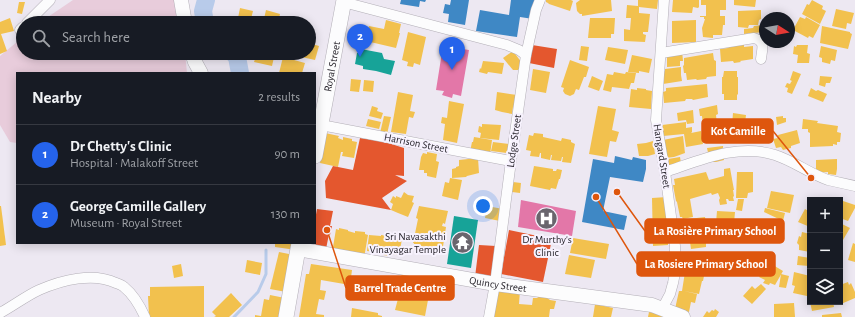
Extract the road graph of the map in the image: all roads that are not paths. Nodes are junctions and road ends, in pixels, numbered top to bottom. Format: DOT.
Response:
graph roads {
  1 [pos="50,0"];
  2 [pos="181,0"];
  3 [pos="540,0"];
  4 [pos="664,0"];
  5 [pos="344,1"];
  6 [pos="34,16"];
  7 [pos="184,16"];
  8 [pos="661,53"];
  9 [pos="526,55"];
  10 [pos="761,59"];
  11 [pos="194,60"];
  12 [pos="200,72"];
  13 [pos="318,124"];
  14 [pos="316,145"];
  15 [pos="511,161"];
  16 [pos="665,172"];
  17 [pos="855,186"];
  18 [pos="299,246"];
  19 [pos="495,284"];
  20 [pos="657,307"];
  21 [pos="0,313"];
  22 [pos="146,317"];
  23 [pos="286,317"];
  24 [pos="489,317"];
  25 [pos="683,317"];
  1 -- 6 [label="street"];
  2 -- 7 [label="main road"];
  3 -- 9 [label="street, Lodge Street"];
  4 -- 8 [label="street, Hangard Street"];
  5 -- 9 [label="street"];
  5 -- 13 [label="main road, Royal Street"];
  8 -- 10 [label="street"];
  8 -- 16 [label="street, Hangard Street"];
  9 -- 15 [label="street, Lodge Street"];
  11 -- 12 [label="main road"];
  13 -- 14 [label="main road, Royal Street"];
  13 -- 15 [label="street, Harrison Street"];
  15 -- 19 [label="street, Lodge Street"];
  16 -- 17 [label="street"];
  16 -- 20 [label="street, Hangard Street"];
  18 -- 19 [label="main road, Quincy Street"];
  18 -- 23 [label="main road"];
  19 -- 20 [label="main road, Quincy Street"];
  19 -- 24 [label="street, Lodge Street"];
  20 -- 25 [label="main road, Quincy Street"];
  21 -- 22 [label="street"];
}
